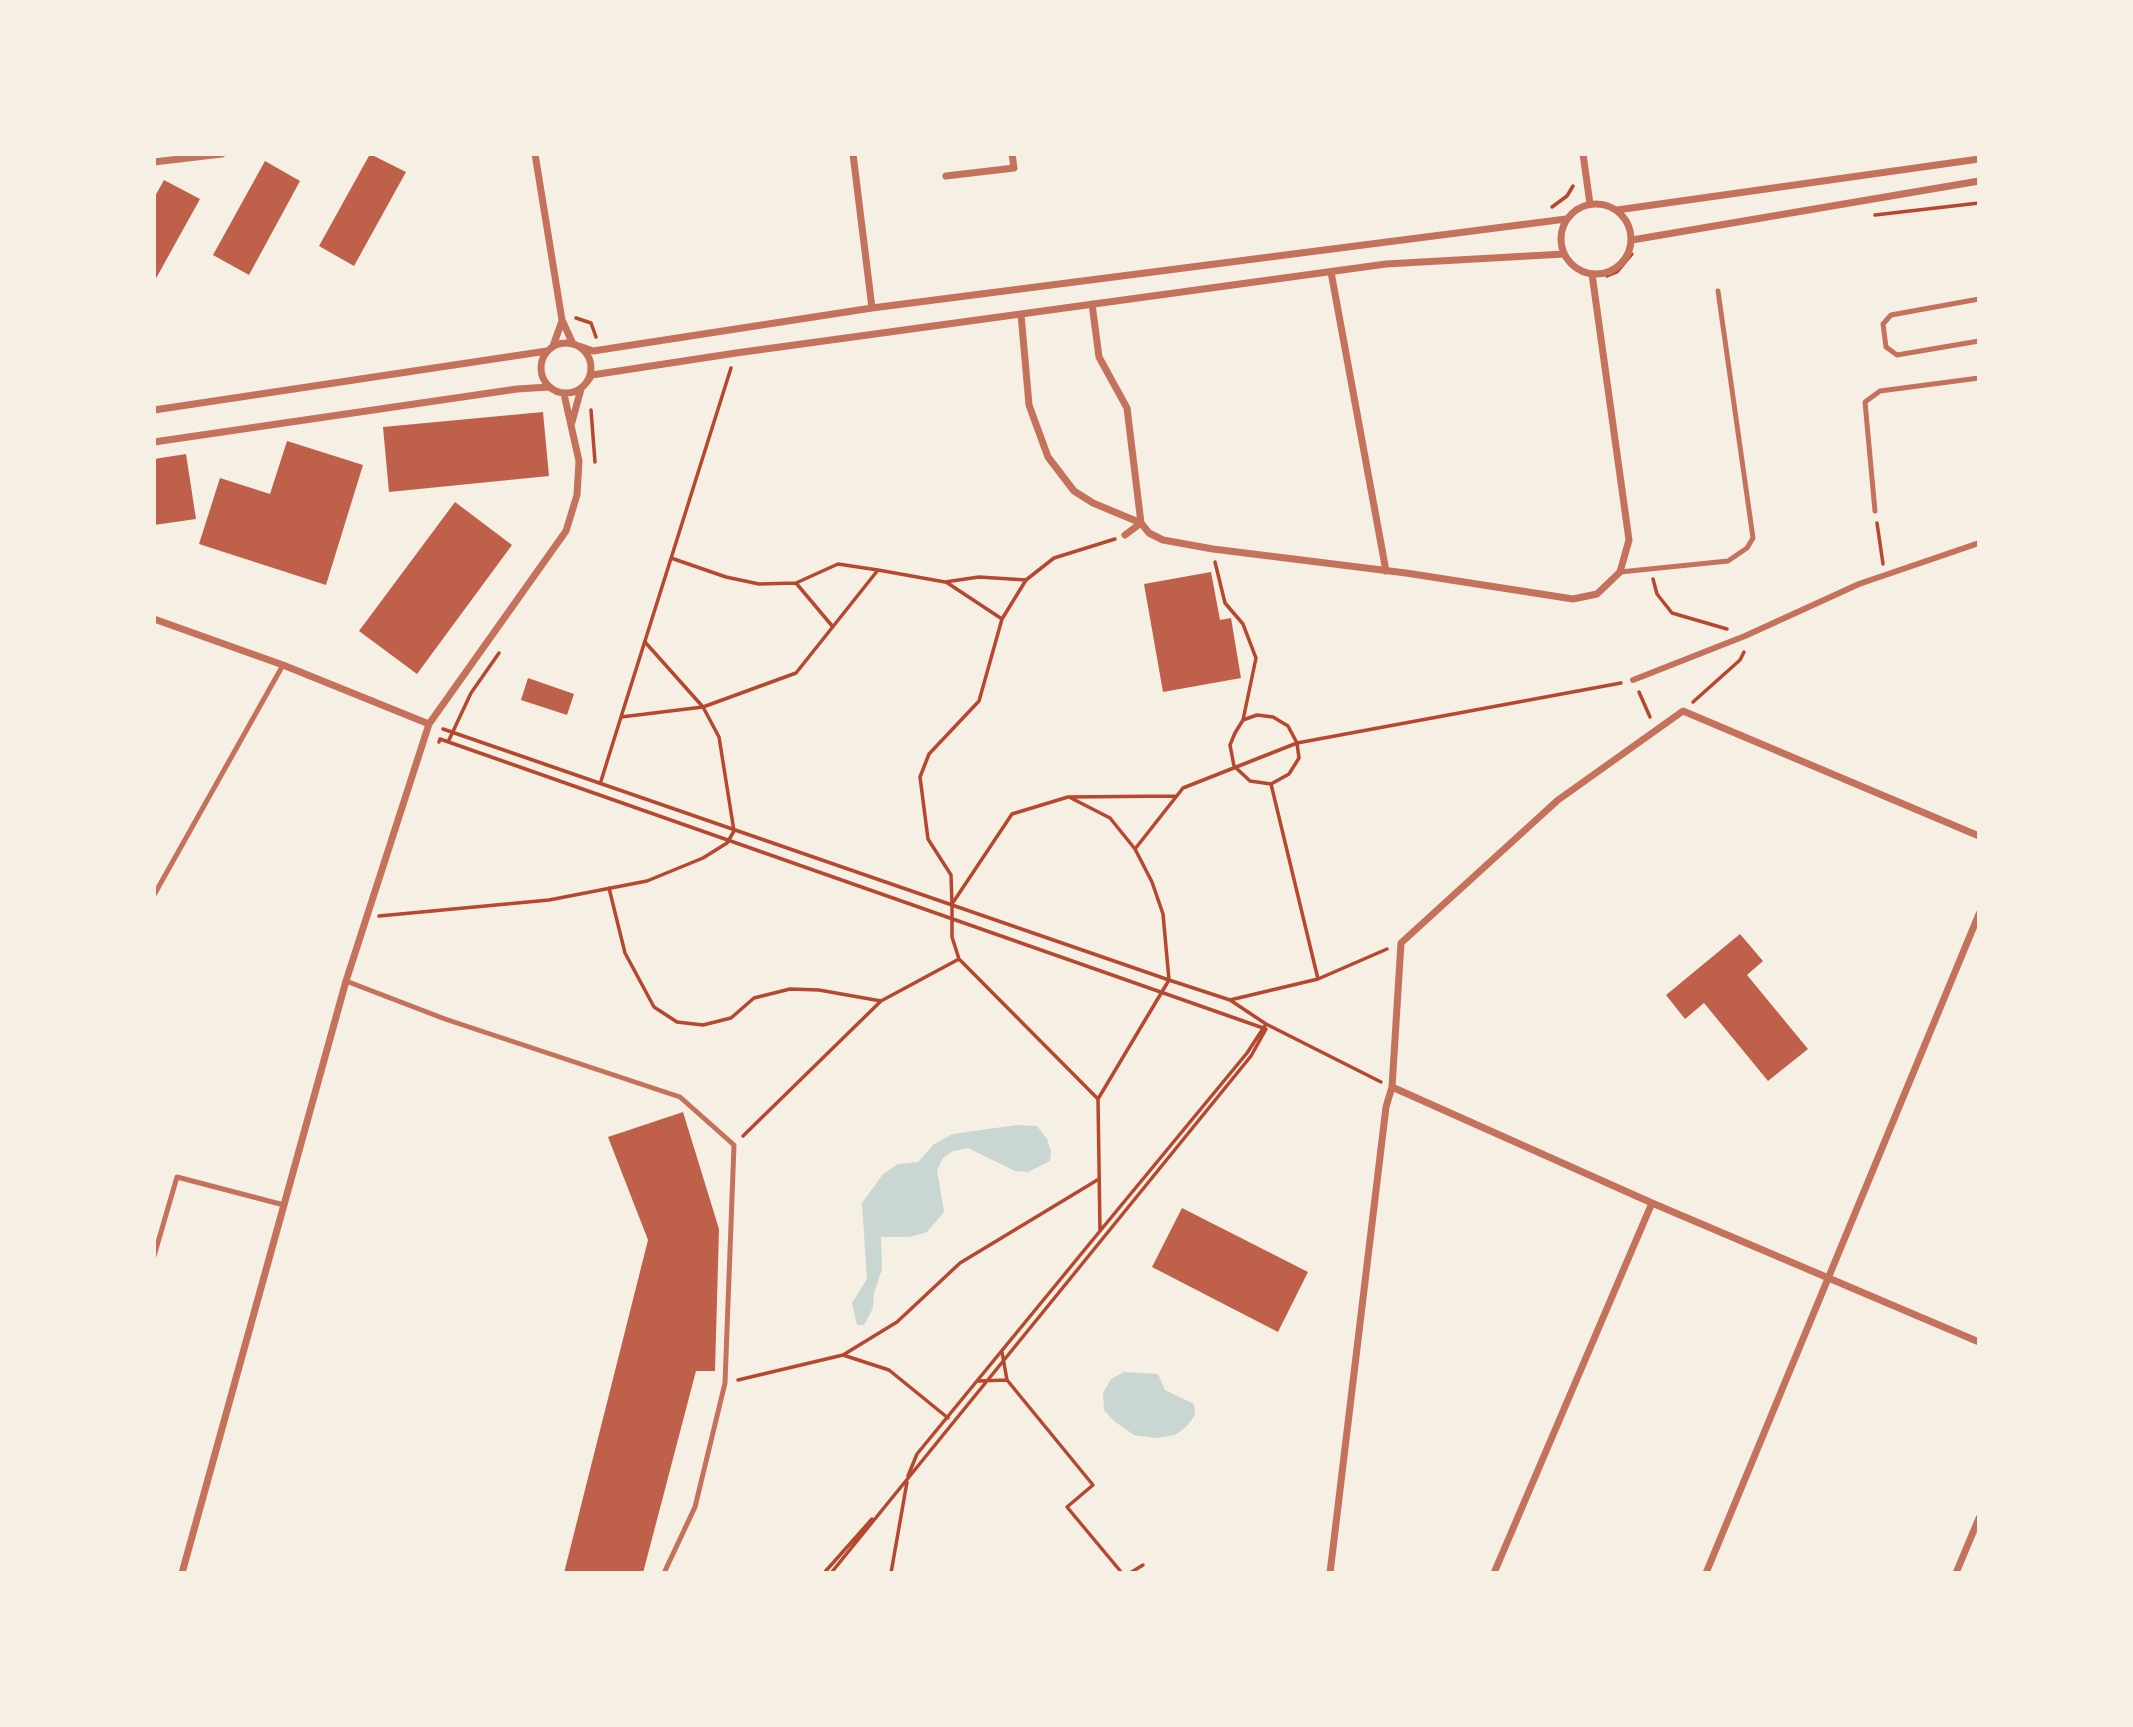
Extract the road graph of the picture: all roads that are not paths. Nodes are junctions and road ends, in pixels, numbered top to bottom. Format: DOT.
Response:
graph roads {
  1 [pos="222,154"];
  2 [pos="536,154"];
  3 [pos="853,154"];
  4 [pos="1012,154"];
  5 [pos="1583,154"];
  6 [pos="1979,159"];
  7 [pos="154,162"];
  8 [pos="946,176"];
  9 [pos="1979,181"];
  10 [pos="1590,204"];
  11 [pos="1617,210"];
  12 [pos="1566,219"];
  13 [pos="1632,240"];
  14 [pos="1564,254"];
  15 [pos="1331,272"];
  16 [pos="1592,274"];
  17 [pos="1718,291"];
  18 [pos="1979,299"];
  19 [pos="1092,304"];
  20 [pos="872,308"];
  21 [pos="1021,314"];
  22 [pos="562,320"];
  23 [pos="1979,341"];
  24 [pos="576,345"];
  25 [pos="550,349"];
  26 [pos="1979,378"];
  27 [pos="584,386"];
  28 [pos="549,387"];
  29 [pos="564,394"];
  30 [pos="154,410"];
  31 [pos="572,423"];
  32 [pos="154,442"];
  33 [pos="1875,511"];
  34 [pos="1142,523"];
  35 [pos="1125,536"];
  36 [pos="1979,544"];
  37 [pos="1386,570"];
  38 [pos="1620,572"];
  39 [pos="154,619"];
  40 [pos="283,665"];
  41 [pos="1633,680"];
  42 [pos="429,724"];
  43 [pos="1979,836"];
  44 [pos="154,895"];
  45 [pos="1979,914"];
  46 [pos="346,981"];
  47 [pos="1392,1087"];
  48 [pos="1652,1203"];
  49 [pos="284,1205"];
  50 [pos="154,1255"];
  51 [pos="1827,1278"];
  52 [pos="1979,1342"];
  53 [pos="1979,1518"];
  54 [pos="182,1573"];
  55 [pos="664,1573"];
  56 [pos="1330,1573"];
  57 [pos="1494,1573"];
  58 [pos="1706,1573"];
  59 [pos="1956,1573"];
  1 -- 7 [label="street"];
  2 -- 22 [label="street"];
  3 -- 20 [label="street"];
  4 -- 8 [label="street"];
  5 -- 10 [label="street"];
  6 -- 11 [label="street"];
  9 -- 13 [label="street"];
  10 -- 11 [label="street"];
  10 -- 12 [label="street"];
  11 -- 13 [label="street"];
  12 -- 14 [label="street"];
  12 -- 20 [label="street"];
  13 -- 16 [label="street"];
  14 -- 15 [label="street"];
  14 -- 16 [label="street"];
  15 -- 19 [label="street"];
  15 -- 37 [label="street"];
  16 -- 38 [label="street"];
  17 -- 38 [label="lane"];
  18 -- 23 [label="lane"];
  19 -- 21 [label="street"];
  19 -- 34 [label="street"];
  20 -- 24 [label="street"];
  21 -- 27 [label="street"];
  21 -- 34 [label="street"];
  22 -- 24 [label="street"];
  22 -- 25 [label="street"];
  24 -- 25 [label="street"];
  24 -- 27 [label="street"];
  25 -- 28 [label="street"];
  25 -- 30 [label="street"];
  26 -- 33 [label="lane"];
  27 -- 29 [label="street"];
  27 -- 31 [label="street"];
  28 -- 29 [label="street"];
  28 -- 32 [label="street"];
  29 -- 31 [label="street"];
  31 -- 42 [label="street"];
  34 -- 35 [label="street"];
  34 -- 37 [label="street"];
  36 -- 41 [label="street"];
  37 -- 38 [label="street"];
  39 -- 40 [label="street"];
  40 -- 42 [label="street"];
  40 -- 44 [label="lane"];
  42 -- 46 [label="street"];
  43 -- 47 [label="street"];
  45 -- 51 [label="street"];
  46 -- 49 [label="street"];
  46 -- 55 [label="lane"];
  47 -- 48 [label="street"];
  47 -- 56 [label="street"];
  48 -- 51 [label="street"];
  48 -- 57 [label="street"];
  49 -- 50 [label="lane"];
  49 -- 54 [label="street"];
  51 -- 52 [label="street"];
  51 -- 58 [label="street"];
  53 -- 59 [label="street"];
}
